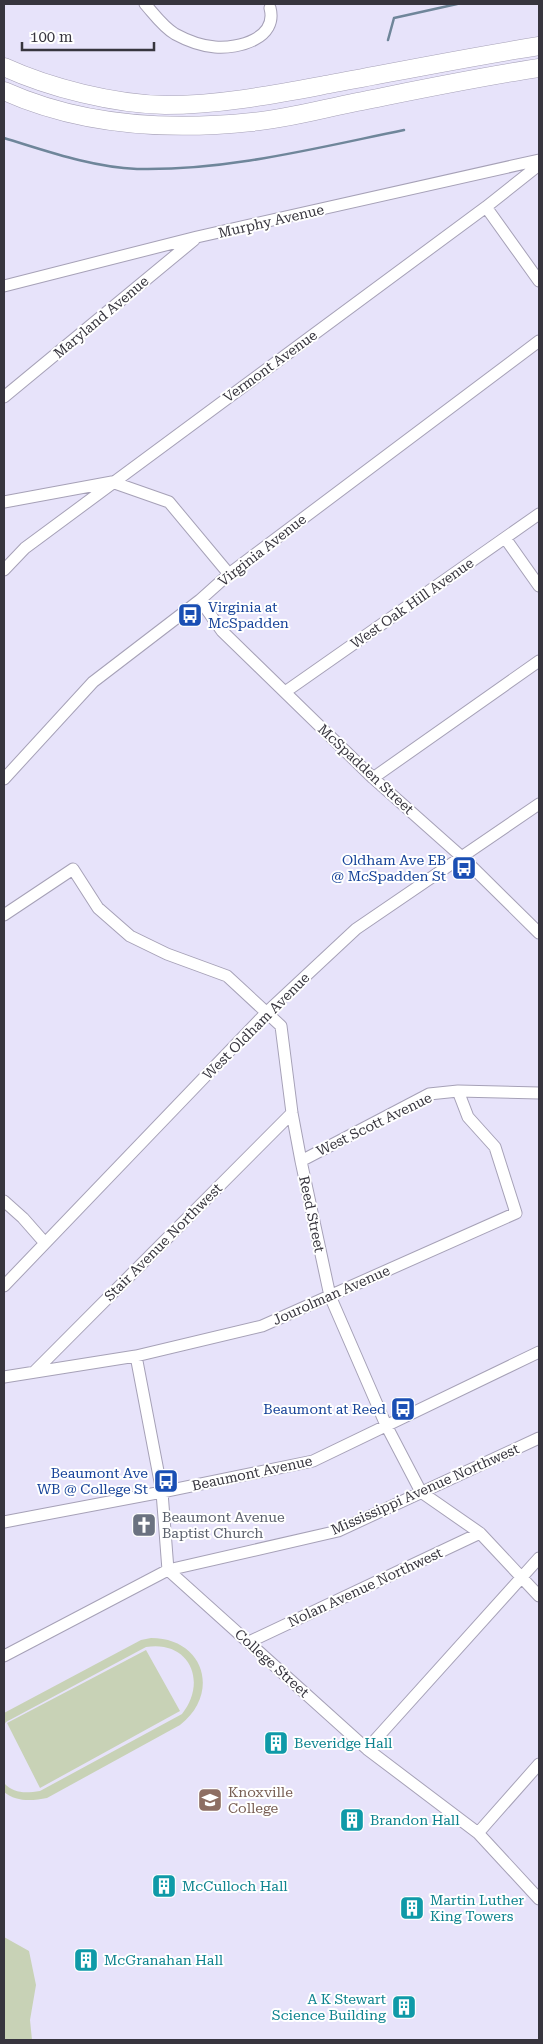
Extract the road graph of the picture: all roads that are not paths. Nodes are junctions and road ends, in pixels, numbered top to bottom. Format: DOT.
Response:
graph roads {
  1 [pos="145,4"];
  2 [pos="264,34"];
  3 [pos="539,46"];
  4 [pos="4,67"];
  5 [pos="539,68"];
  6 [pos="4,90"];
  7 [pos="539,160"];
  8 [pos="539,166"];
  9 [pos="486,207"];
  10 [pos="197,237"];
  11 [pos="539,281"];
  12 [pos="4,286"];
  13 [pos="539,341"];
  14 [pos="4,397"];
  15 [pos="112,482"];
  16 [pos="4,502"];
  17 [pos="539,514"];
  18 [pos="505,538"];
  19 [pos="4,570"];
  20 [pos="230,574"];
  21 [pos="539,586"];
  22 [pos="200,600"];
  23 [pos="539,661"];
  24 [pos="285,692"];
  25 [pos="373,778"];
  26 [pos="4,779"];
  27 [pos="539,804"];
  28 [pos="463,858"];
  29 [pos="4,915"];
  30 [pos="539,933"];
  31 [pos="267,1012"];
  32 [pos="458,1091"];
  33 [pos="539,1092"];
  34 [pos="292,1112"];
  35 [pos="301,1161"];
  36 [pos="4,1202"];
  37 [pos="45,1243"];
  38 [pos="4,1286"];
  39 [pos="330,1296"];
  40 [pos="539,1352"];
  41 [pos="136,1356"];
  42 [pos="35,1371"];
  43 [pos="4,1377"];
  44 [pos="386,1425"];
  45 [pos="539,1438"];
  46 [pos="162,1492"];
  47 [pos="421,1492"];
  48 [pos="4,1522"];
  49 [pos="480,1533"];
  50 [pos="539,1558"];
  51 [pos="168,1570"];
  52 [pos="521,1578"];
  53 [pos="539,1596"];
  54 [pos="249,1642"];
  55 [pos="4,1656"];
  56 [pos="367,1749"];
  57 [pos="539,1764"];
  58 [pos="478,1833"];
  59 [pos="539,1899"];
  1 -- 2 [label="street"];
  3 -- 4 [label="highway"];
  5 -- 6 [label="highway"];
  7 -- 10 [label="street, Murphy Avenue"];
  8 -- 9 [label="street, Vermont Avenue"];
  9 -- 11 [label="street"];
  9 -- 15 [label="street, Vermont Avenue"];
  10 -- 12 [label="street, Murphy Avenue"];
  10 -- 14 [label="street, Maryland Avenue"];
  13 -- 20 [label="street, Virginia Avenue"];
  15 -- 16 [label="street"];
  15 -- 19 [label="street, Vermont Avenue"];
  15 -- 20 [label="street"];
  17 -- 18 [label="street, West Oak Hill Avenue"];
  18 -- 21 [label="street"];
  18 -- 24 [label="street, West Oak Hill Avenue"];
  20 -- 22 [label="street, Virginia Avenue"];
  22 -- 24 [label="street, McSpadden Street"];
  22 -- 26 [label="street, Virginia Avenue"];
  23 -- 25 [label="street"];
  24 -- 25 [label="street, McSpadden Street"];
  25 -- 28 [label="street, McSpadden Street"];
  27 -- 28 [label="street, West Oldham Avenue"];
  28 -- 30 [label="street, McSpadden Street"];
  28 -- 31 [label="street, West Oldham Avenue"];
  29 -- 31 [label="street, Reed Street"];
  31 -- 34 [label="street, Reed Street"];
  31 -- 37 [label="street, West Oldham Avenue"];
  32 -- 33 [label="street, West Scott Avenue"];
  32 -- 35 [label="street, West Scott Avenue"];
  32 -- 39 [label="street, Jourolman Avenue"];
  34 -- 35 [label="street, Reed Street"];
  34 -- 42 [label="street, Stair Avenue Northwest"];
  35 -- 39 [label="street, Reed Street"];
  36 -- 37 [label="street"];
  37 -- 38 [label="street, West Oldham Avenue"];
  39 -- 41 [label="street, Jourolman Avenue"];
  39 -- 44 [label="street, Reed Street"];
  40 -- 44 [label="street, Beaumont Avenue"];
  41 -- 42 [label="street, Jourolman Avenue"];
  41 -- 46 [label="street"];
  42 -- 43 [label="street, Jourolman Avenue"];
  44 -- 46 [label="street, Beaumont Avenue"];
  44 -- 47 [label="street, Reed Street"];
  45 -- 47 [label="street, Mississippi Avenue Northwest"];
  46 -- 48 [label="street, Beaumont Avenue"];
  46 -- 51 [label="street"];
  47 -- 49 [label="street, Reed Street"];
  47 -- 51 [label="street, Mississippi Avenue Northwest"];
  49 -- 52 [label="street, Reed Street"];
  49 -- 54 [label="street, Nolan Avenue Northwest"];
  50 -- 52 [label="street"];
  51 -- 54 [label="street, College Street"];
  51 -- 55 [label="street, Mississippi Avenue Northwest"];
  52 -- 53 [label="street, Reed Street"];
  52 -- 56 [label="street"];
  54 -- 56 [label="street, College Street"];
  56 -- 58 [label="street, College Street"];
  57 -- 58 [label="street"];
  58 -- 59 [label="street, College Street"];
}
